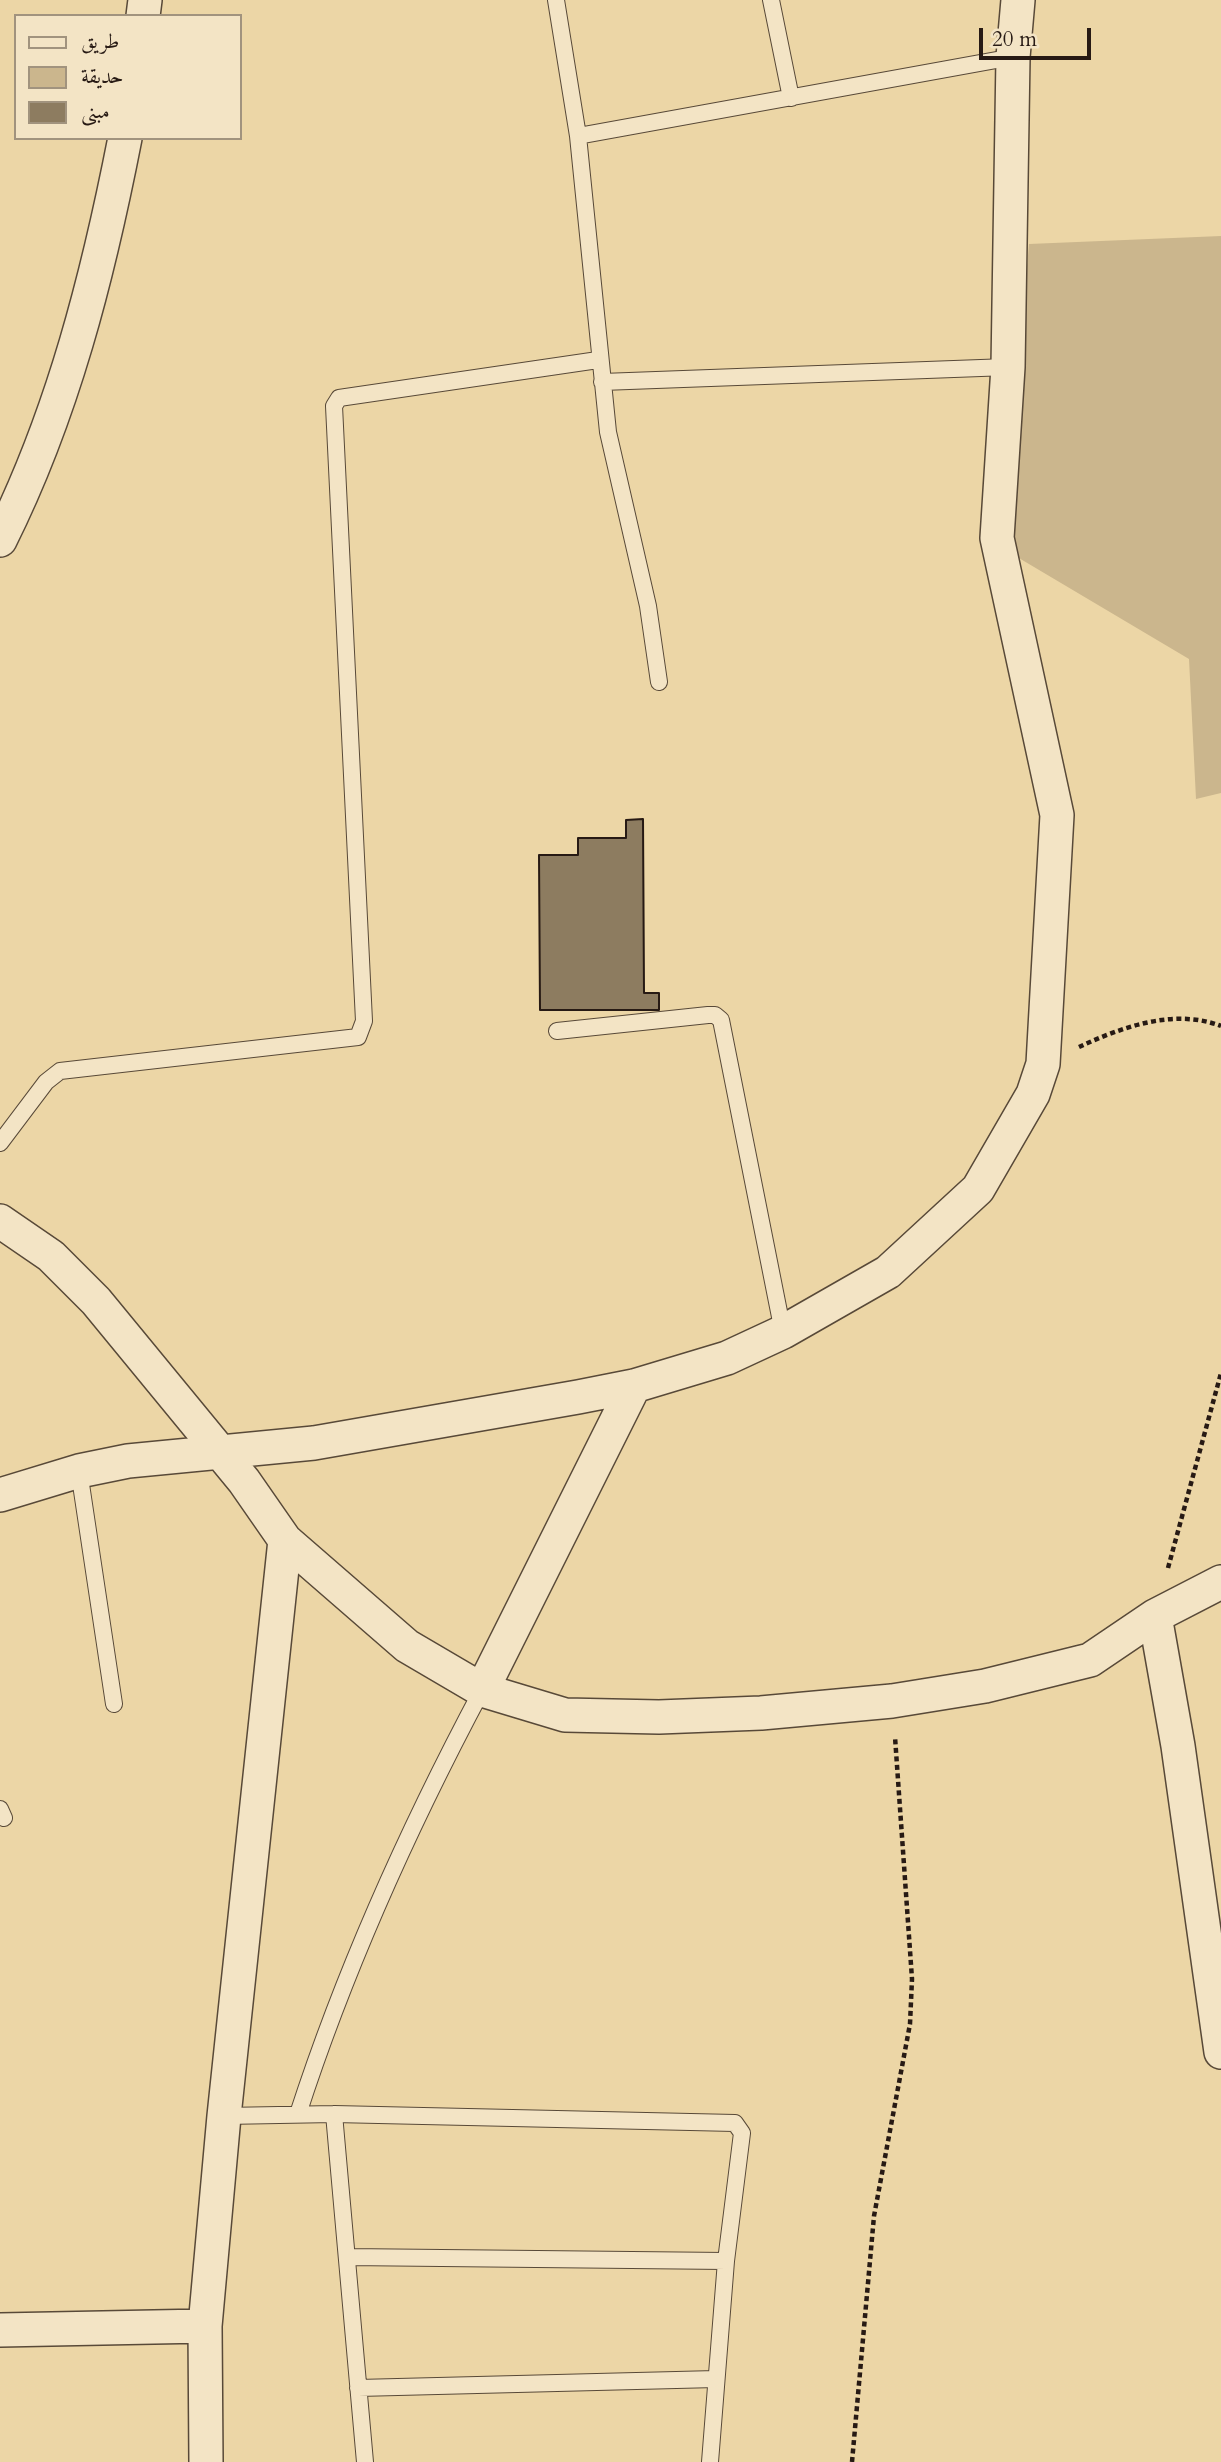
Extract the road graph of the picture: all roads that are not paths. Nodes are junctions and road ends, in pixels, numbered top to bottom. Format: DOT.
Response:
graph roads {
  1 [pos="556,0"];
  2 [pos="771,0"];
  3 [pos="1018,0"];
  4 [pos="1013,57"];
  5 [pos="791,98"];
  6 [pos="578,136"];
  7 [pos="125,140"];
  8 [pos="598,360"];
  9 [pos="1008,367"];
  10 [pos="602,383"];
  11 [pos="0,540"];
  12 [pos="659,682"];
  13 [pos="558,1031"];
  14 [pos="0,1143"];
  15 [pos="0,1221"];
  16 [pos="783,1332"];
  17 [pos="634,1386"];
  18 [pos="218,1452"];
  19 [pos="79,1471"];
  20 [pos="0,1495"];
  21 [pos="285,1540"];
  22 [pos="1221,1582"];
  23 [pos="1155,1616"];
  24 [pos="482,1690"];
  25 [pos="114,1704"];
  26 [pos="1221,2052"];
  27 [pos="298,2114"];
  28 [pos="334,2114"];
  29 [pos="223,2116"];
  30 [pos="347,2257"];
  31 [pos="726,2261"];
  32 [pos="205,2326"];
  33 [pos="0,2330"];
  34 [pos="716,2379"];
  35 [pos="358,2388"];
  36 [pos="206,2462"];
  37 [pos="365,2462"];
  38 [pos="710,2462"];
  1 -- 6 [label="lane"];
  2 -- 5 [label="lane"];
  3 -- 4 [label="street"];
  4 -- 5 [label="lane"];
  4 -- 9 [label="street"];
  5 -- 6 [label="lane"];
  6 -- 8 [label="lane"];
  7 -- 11 [label="street"];
  8 -- 10 [label="lane"];
  8 -- 14 [label="lane"];
  9 -- 10 [label="lane"];
  9 -- 16 [label="street"];
  10 -- 12 [label="lane"];
  13 -- 16 [label="lane"];
  15 -- 18 [label="street"];
  16 -- 17 [label="street"];
  17 -- 18 [label="street"];
  17 -- 24 [label="street"];
  18 -- 19 [label="street"];
  18 -- 21 [label="street"];
  19 -- 20 [label="street"];
  19 -- 25 [label="lane"];
  21 -- 24 [label="street"];
  21 -- 29 [label="street"];
  22 -- 23 [label="street"];
  23 -- 24 [label="street"];
  23 -- 26 [label="street"];
  24 -- 27 [label="lane"];
  27 -- 28 [label="lane"];
  27 -- 29 [label="lane"];
  28 -- 30 [label="lane"];
  28 -- 31 [label="lane"];
  29 -- 32 [label="street"];
  30 -- 31 [label="lane"];
  30 -- 35 [label="lane"];
  31 -- 34 [label="lane"];
  32 -- 33 [label="street"];
  32 -- 36 [label="street"];
  34 -- 35 [label="lane"];
  34 -- 38 [label="lane"];
  35 -- 37 [label="lane"];
}
